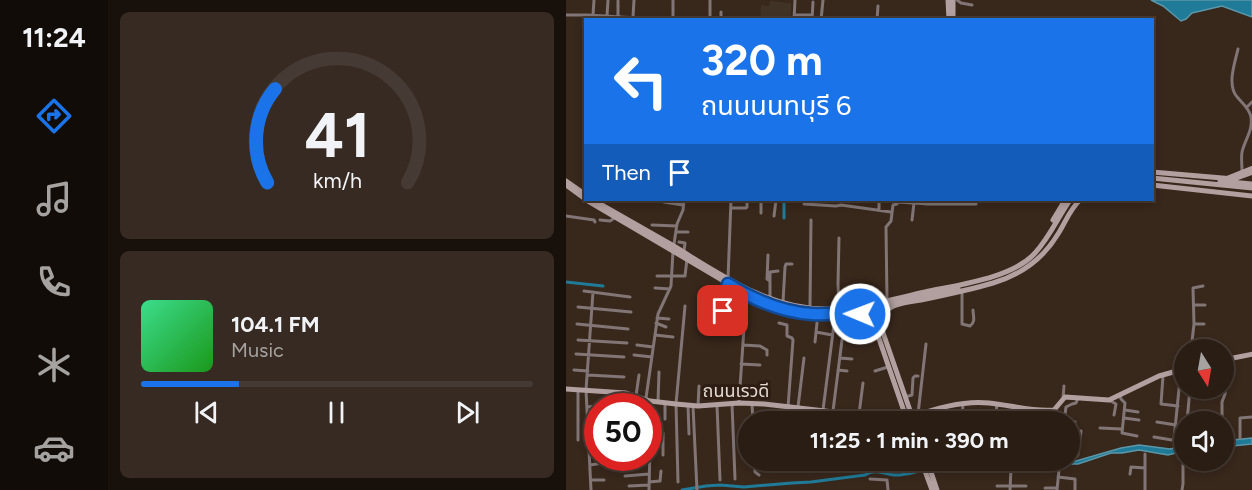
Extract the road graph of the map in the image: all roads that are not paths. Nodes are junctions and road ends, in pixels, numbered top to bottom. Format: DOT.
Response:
graph roads {
  1 [pos="594,0"];
  2 [pos="608,0"];
  3 [pos="634,0"];
  4 [pos="673,0"];
  5 [pos="710,0"];
  6 [pos="789,0"];
  7 [pos="822,0"];
  8 [pos="948,0"];
  9 [pos="955,0"];
  10 [pos="618,1"];
  11 [pos="795,1"];
  12 [pos="813,2"];
  13 [pos="972,5"];
  14 [pos="878,6"];
  15 [pos="721,12"];
  16 [pos="566,15"];
  17 [pos="794,15"];
  18 [pos="594,16"];
  19 [pos="607,16"];
  20 [pos="618,17"];
  21 [pos="633,17"];
  22 [pos="812,17"];
  23 [pos="641,18"];
  24 [pos="671,18"];
  25 [pos="710,18"];
  26 [pos="721,18"];
  27 [pos="821,18"];
  28 [pos="877,18"];
  29 [pos="948,18"];
  30 [pos="953,18"];
  31 [pos="1238,49"];
  32 [pos="1253,101"];
  33 [pos="1247,107"];
  34 [pos="1253,170"];
  35 [pos="1242,173"];
  36 [pos="1154,178"];
  37 [pos="1154,178"];
  38 [pos="1231,178"];
  39 [pos="566,181"];
  40 [pos="566,185"];
  41 [pos="1253,188"];
  42 [pos="584,194"];
  43 [pos="584,198"];
  44 [pos="588,201"];
  45 [pos="595,201"];
  46 [pos="684,201"];
  47 [pos="731,201"];
  48 [pos="747,201"];
  49 [pos="761,201"];
  50 [pos="776,201"];
  51 [pos="840,201"];
  52 [pos="880,201"];
  53 [pos="898,201"];
  54 [pos="948,201"];
  55 [pos="1064,201"];
  56 [pos="1075,201"];
  57 [pos="1075,201"];
  58 [pos="664,202"];
  59 [pos="806,202"];
  60 [pos="913,202"];
  61 [pos="929,202"];
  62 [pos="976,204"];
  63 [pos="683,205"];
  64 [pos="948,205"];
  65 [pos="841,206"];
  66 [pos="731,208"];
  67 [pos="879,210"];
  68 [pos="892,212"];
  69 [pos="761,213"];
  70 [pos="566,216"];
  71 [pos="774,216"];
  72 [pos="616,217"];
  73 [pos="600,220"];
  74 [pos="811,220"];
  75 [pos="912,220"];
  76 [pos="595,222"];
  77 [pos="652,225"];
  78 [pos="677,226"];
  79 [pos="676,232"];
  80 [pos="688,232"];
  81 [pos="839,238"];
  82 [pos="679,242"];
  83 [pos="673,249"];
  84 [pos="684,253"];
  85 [pos="768,255"];
  86 [pos="687,260"];
  87 [pos="792,264"];
  88 [pos="1014,270"];
  89 [pos="778,271"];
  90 [pos="657,276"];
  91 [pos="672,277"];
  92 [pos="728,281"];
  93 [pos="770,281"];
  94 [pos="993,283"];
  95 [pos="1204,286"];
  96 [pos="655,288"];
  97 [pos="670,289"];
  98 [pos="738,290"];
  99 [pos="960,290"];
  100 [pos="584,291"];
  101 [pos="593,292"];
  102 [pos="630,297"];
  103 [pos="770,298"];
  104 [pos="885,301"];
  105 [pos="783,302"];
  106 [pos="860,305"];
  107 [pos="1194,305"];
  108 [pos="1205,305"];
  109 [pos="685,306"];
  110 [pos="578,307"];
  111 [pos="810,307"];
  112 [pos="839,308"];
  113 [pos="592,309"];
  114 [pos="973,310"];
  115 [pos="741,311"];
  116 [pos="876,311"];
  117 [pos="631,312"];
  118 [pos="860,314"];
  119 [pos="882,316"];
  120 [pos="657,318"];
  121 [pos="669,319"];
  122 [pos="656,323"];
  123 [pos="779,323"];
  124 [pos="817,323"];
  125 [pos="576,324"];
  126 [pos="834,324"];
  127 [pos="1194,324"];
  128 [pos="1204,324"];
  129 [pos="591,326"];
  130 [pos="666,327"];
  131 [pos="875,327"];
  132 [pos="628,329"];
  133 [pos="722,330"];
  134 [pos="816,332"];
  135 [pos="832,334"];
  136 [pos="655,335"];
  137 [pos="673,337"];
  138 [pos="1192,339"];
  139 [pos="578,340"];
  140 [pos="590,340"];
  141 [pos="842,340"];
  142 [pos="815,342"];
  143 [pos="627,343"];
  144 [pos="926,344"];
  145 [pos="637,345"];
  146 [pos="743,345"];
  147 [pos="653,347"];
  148 [pos="576,354"];
  149 [pos="1253,354"];
  150 [pos="589,355"];
  151 [pos="634,355"];
  152 [pos="767,355"];
  153 [pos="624,357"];
  154 [pos="652,357"];
  155 [pos="1234,357"];
  156 [pos="804,358"];
  157 [pos="840,358"];
  158 [pos="852,359"];
  159 [pos="741,364"];
  160 [pos="760,365"];
  161 [pos="889,367"];
  162 [pos="574,370"];
  163 [pos="839,370"];
  164 [pos="847,371"];
  165 [pos="875,371"];
  166 [pos="1174,371"];
  167 [pos="659,372"];
  168 [pos="588,373"];
  169 [pos="1163,374"];
  170 [pos="639,375"];
  171 [pos="624,376"];
  172 [pos="918,376"];
  173 [pos="863,383"];
  174 [pos="699,386"];
  175 [pos="1064,386"];
  176 [pos="566,389"];
  177 [pos="578,389"];
  178 [pos="586,390"];
  179 [pos="614,392"];
  180 [pos="586,393"];
  181 [pos="626,393"];
  182 [pos="636,393"];
  183 [pos="649,393"];
  184 [pos="658,393"];
  185 [pos="1120,396"];
  186 [pos="905,397"];
  187 [pos="1078,397"];
  188 [pos="1063,398"];
  189 [pos="1179,399"];
  190 [pos="1107,400"];
  191 [pos="662,403"];
  192 [pos="665,403"];
  193 [pos="676,404"];
  194 [pos="735,404"];
  195 [pos="752,404"];
  196 [pos="963,404"];
  197 [pos="997,404"];
  198 [pos="717,405"];
  199 [pos="693,406"];
  200 [pos="1178,406"];
  201 [pos="788,407"];
  202 [pos="798,408"];
  203 [pos="820,410"];
  204 [pos="1053,410"];
  205 [pos="1124,410"];
  206 [pos="752,411"];
  207 [pos="833,411"];
  208 [pos="857,411"];
  209 [pos="908,411"];
  210 [pos="909,411"];
  211 [pos="913,411"];
  212 [pos="930,411"];
  213 [pos="962,411"];
  214 [pos="996,411"];
  215 [pos="1066,411"];
  216 [pos="1177,411"];
  217 [pos="1138,412"];
  218 [pos="1114,415"];
  219 [pos="1253,417"];
  220 [pos="1124,418"];
  221 [pos="665,419"];
  222 [pos="1139,420"];
  223 [pos="1157,422"];
  224 [pos="1174,425"];
  225 [pos="1100,428"];
  226 [pos="1122,429"];
  227 [pos="1081,431"];
  228 [pos="663,433"];
  229 [pos="689,434"];
  230 [pos="1174,435"];
  231 [pos="1080,436"];
  232 [pos="1137,436"];
  233 [pos="1154,437"];
  234 [pos="1240,438"];
  235 [pos="578,440"];
  236 [pos="663,444"];
  237 [pos="1145,454"];
  238 [pos="664,455"];
  239 [pos="1145,468"];
  240 [pos="590,471"];
  241 [pos="661,471"];
  242 [pos="755,471"];
  243 [pos="928,471"];
  244 [pos="1011,471"];
  245 [pos="1059,471"];
  246 [pos="1183,471"];
  247 [pos="649,474"];
  248 [pos="1130,474"];
  249 [pos="625,476"];
  250 [pos="759,476"];
  251 [pos="930,477"];
  252 [pos="1058,477"];
  253 [pos="735,479"];
  254 [pos="870,479"];
  255 [pos="591,480"];
  256 [pos="604,480"];
  257 [pos="720,480"];
  258 [pos="678,482"];
  259 [pos="629,486"];
  260 [pos="649,486"];
  261 [pos="997,486"];
  262 [pos="1026,486"];
  263 [pos="1011,488"];
  264 [pos="1045,488"];
  265 [pos="1057,489"];
  266 [pos="591,490"];
  267 [pos="697,490"];
  268 [pos="888,490"];
  269 [pos="932,490"];
  270 [pos="937,490"];
  271 [pos="1075,490"];
  272 [pos="1145,490"];
  273 [pos="1182,490"];
  1 -- 18 [label="street"];
  2 -- 19 [label="street"];
  3 -- 21 [label="street"];
  4 -- 24 [label="street"];
  5 -- 25 [label="street"];
  6 -- 11 [label="street"];
  7 -- 27 [label="street"];
  8 -- 29 [label="main road"];
  9 -- 13 [label="street"];
  9 -- 30 [label="main road"];
  10 -- 20 [label="street"];
  11 -- 17 [label="street"];
  12 -- 22 [label="street"];
  14 -- 28 [label="street"];
  15 -- 26 [label="street"];
  16 -- 18 [label="street"];
  17 -- 22 [label="street"];
  18 -- 19 [label="street"];
  19 -- 20 [label="street"];
  20 -- 21 [label="street"];
  21 -- 23 [label="street"];
  31 -- 33 [label="street"];
  32 -- 33 [label="street"];
  33 -- 35 [label="street"];
  34 -- 35 [label="main road"];
  34 -- 38 [label="main road"];
  35 -- 38 [label="main road"];
  36 -- 38 [label="main road"];
  37 -- 41 [label="main road"];
  38 -- 41 [label="main road"];
  39 -- 42 [label="main road"];
  40 -- 43 [label="main road"];
  44 -- 72 [label="main road"];
  45 -- 83 [label="main road"];
  46 -- 63 [label="street"];
  47 -- 66 [label="street"];
  48 -- 66 [label="street"];
  49 -- 69 [label="street"];
  50 -- 71 [label="street"];
  51 -- 65 [label="street"];
  52 -- 67 [label="street"];
  53 -- 60 [label="street"];
  53 -- 68 [label="street"];
  54 -- 64 [label="street"];
  55 -- 88 [label="main road"];
  56 -- 88 [label="main road"];
  57 -- 94 [label="main road"];
  58 -- 63 [label="street"];
  59 -- 65 [label="street"];
  60 -- 61 [label="street"];
  60 -- 75 [label="street"];
  61 -- 64 [label="street"];
  62 -- 64 [label="street"];
  63 -- 78 [label="street"];
  65 -- 67 [label="street"];
  66 -- 92 [label="street"];
  67 -- 68 [label="street"];
  68 -- 104 [label="street"];
  70 -- 76 [label="street"];
  72 -- 73 [label="street"];
  72 -- 83 [label="main road"];
  74 -- 111 [label="street"];
  77 -- 78 [label="street"];
  78 -- 79 [label="street"];
  79 -- 80 [label="street"];
  79 -- 83 [label="street"];
  81 -- 112 [label="street"];
  82 -- 84 [label="street"];
  83 -- 84 [label="main road"];
  83 -- 86 [label="main road"];
  83 -- 91 [label="street"];
  84 -- 92 [label="main road"];
  85 -- 93 [label="street"];
  86 -- 91 [label="street"];
  86 -- 92 [label="main road"];
  87 -- 105 [label="street"];
  88 -- 94 [label="main road"];
  88 -- 99 [label="main road"];
  88 -- 104 [label="main road"];
  89 -- 93 [label="street"];
  90 -- 91 [label="street"];
  91 -- 97 [label="street"];
  92 -- 98 [label="main road"];
  92 -- 103 [label="main road"];
  92 -- 133 [label="street"];
  93 -- 103 [label="street"];
  94 -- 99 [label="main road"];
  95 -- 107 [label="street"];
  96 -- 97 [label="street"];
  97 -- 120 [label="street"];
  98 -- 99 [label="main road, bridge"];
  98 -- 118 [label="main road"];
  99 -- 114 [label="street"];
  99 -- 119 [label="main road"];
  100 -- 101 [label="street"];
  101 -- 102 [label="street"];
  101 -- 113 [label="street"];
  103 -- 105 [label="main road"];
  104 -- 106 [label="main road"];
  104 -- 116 [label="main road"];
  105 -- 111 [label="main road"];
  106 -- 112 [label="main road"];
  106 -- 118 [label="main road"];
  107 -- 108 [label="street"];
  107 -- 127 [label="street"];
  109 -- 193 [label="street"];
  110 -- 113 [label="street"];
  111 -- 112 [label="main road"];
  113 -- 117 [label="street"];
  113 -- 129 [label="street"];
  115 -- 146 [label="street"];
  116 -- 119 [label="main road"];
  116 -- 131 [label="main road"];
  118 -- 131 [label="main road"];
  119 -- 186 [label="main road"];
  120 -- 121 [label="street"];
  120 -- 122 [label="street"];
  122 -- 130 [label="street"];
  122 -- 136 [label="street"];
  123 -- 201 [label="street"];
  124 -- 134 [label="street"];
  125 -- 129 [label="street"];
  126 -- 135 [label="street"];
  127 -- 128 [label="street"];
  127 -- 138 [label="street"];
  129 -- 132 [label="street"];
  129 -- 140 [label="street"];
  131 -- 161 [label="main road"];
  134 -- 135 [label="street"];
  134 -- 142 [label="street"];
  135 -- 203 [label="street"];
  136 -- 137 [label="street"];
  136 -- 147 [label="street"];
  139 -- 140 [label="street"];
  140 -- 143 [label="street"];
  140 -- 150 [label="street"];
  141 -- 157 [label="street"];
  144 -- 211 [label="street"];
  145 -- 147 [label="street"];
  146 -- 152 [label="street"];
  146 -- 159 [label="street"];
  147 -- 154 [label="street"];
  148 -- 150 [label="street"];
  149 -- 155 [label="main road"];
  150 -- 153 [label="street"];
  150 -- 168 [label="street"];
  151 -- 154 [label="street"];
  154 -- 183 [label="street"];
  156 -- 202 [label="street"];
  157 -- 158 [label="street"];
  157 -- 163 [label="street"];
  159 -- 160 [label="street"];
  159 -- 194 [label="street"];
  161 -- 165 [label="street"];
  161 -- 209 [label="main road"];
  162 -- 168 [label="street"];
  163 -- 164 [label="street"];
  163 -- 207 [label="street"];
  166 -- 169 [label="main road"];
  167 -- 184 [label="street"];
  168 -- 171 [label="street"];
  168 -- 178 [label="street"];
  169 -- 185 [label="main road"];
  169 -- 200 [label="street"];
  170 -- 182 [label="street"];
  172 -- 186 [label="street"];
  173 -- 208 [label="street"];
  174 -- 199 [label="street"];
  175 -- 188 [label="street"];
  176 -- 177 [label="main road, ถนนเรวดี"];
  177 -- 178 [label="main road, ถนนเรวดี"];
  177 -- 235 [label="street"];
  178 -- 179 [label="main road, ถนนเรวดี"];
  178 -- 180 [label="street"];
  179 -- 181 [label="main road, ถนนเรวดี"];
  185 -- 190 [label="main road"];
  185 -- 205 [label="street"];
  186 -- 210 [label="main road"];
  187 -- 188 [label="main road"];
  187 -- 190 [label="main road"];
  187 -- 215 [label="street"];
  188 -- 204 [label="main road"];
  189 -- 200 [label="street"];
  190 -- 218 [label="street"];
  191 -- 192 [label="main road, ถนนเรวดี"];
  192 -- 193 [label="main road, ถนนเรวดี"];
  192 -- 221 [label="street"];
  193 -- 199 [label="main road, ถนนเรวดี"];
  193 -- 258 [label="street"];
  194 -- 195 [label="main road, ถนนเรวดี"];
  194 -- 198 [label="main road, ถนนเรวดี"];
  194 -- 253 [label="street"];
  195 -- 201 [label="main road, ถนนเรวดี"];
  195 -- 206 [label="street"];
  196 -- 197 [label="main road, ถนนเรวดี"];
  196 -- 212 [label="main road, ถนนเรวดี"];
  196 -- 213 [label="street"];
  197 -- 204 [label="main road, ถนนเรวดี"];
  197 -- 214 [label="street"];
  198 -- 199 [label="main road, ถนนเรวดี"];
  198 -- 257 [label="street"];
  199 -- 229 [label="street"];
  199 -- 267 [label="street"];
  200 -- 216 [label="street"];
  201 -- 202 [label="main road, ถนนเรวดี"];
  202 -- 203 [label="main road, ถนนเรวดี"];
  203 -- 207 [label="main road, ถนนเรวดี"];
  205 -- 217 [label="street"];
  205 -- 220 [label="street"];
  219 -- 234 [label="street"];
  220 -- 222 [label="street"];
  220 -- 226 [label="street"];
  223 -- 224 [label="street"];
  225 -- 226 [label="street"];
  226 -- 232 [label="street"];
  227 -- 231 [label="street"];
  228 -- 236 [label="street"];
  230 -- 233 [label="street"];
  236 -- 238 [label="street"];
  237 -- 239 [label="street"];
  239 -- 248 [label="street"];
  239 -- 272 [label="street"];
  240 -- 255 [label="street"];
  241 -- 260 [label="street"];
  242 -- 250 [label="street"];
  243 -- 251 [label="main road"];
  244 -- 263 [label="street"];
  245 -- 252 [label="street"];
  246 -- 273 [label="street"];
  247 -- 249 [label="street"];
  247 -- 260 [label="street"];
  251 -- 269 [label="main road"];
  251 -- 270 [label="main road"];
  252 -- 265 [label="street"];
  252 -- 271 [label="street"];
  254 -- 268 [label="street"];
  255 -- 256 [label="street"];
  255 -- 266 [label="street"];
  259 -- 260 [label="street"];
  261 -- 263 [label="street"];
  262 -- 263 [label="street"];
  264 -- 265 [label="street"];
}
